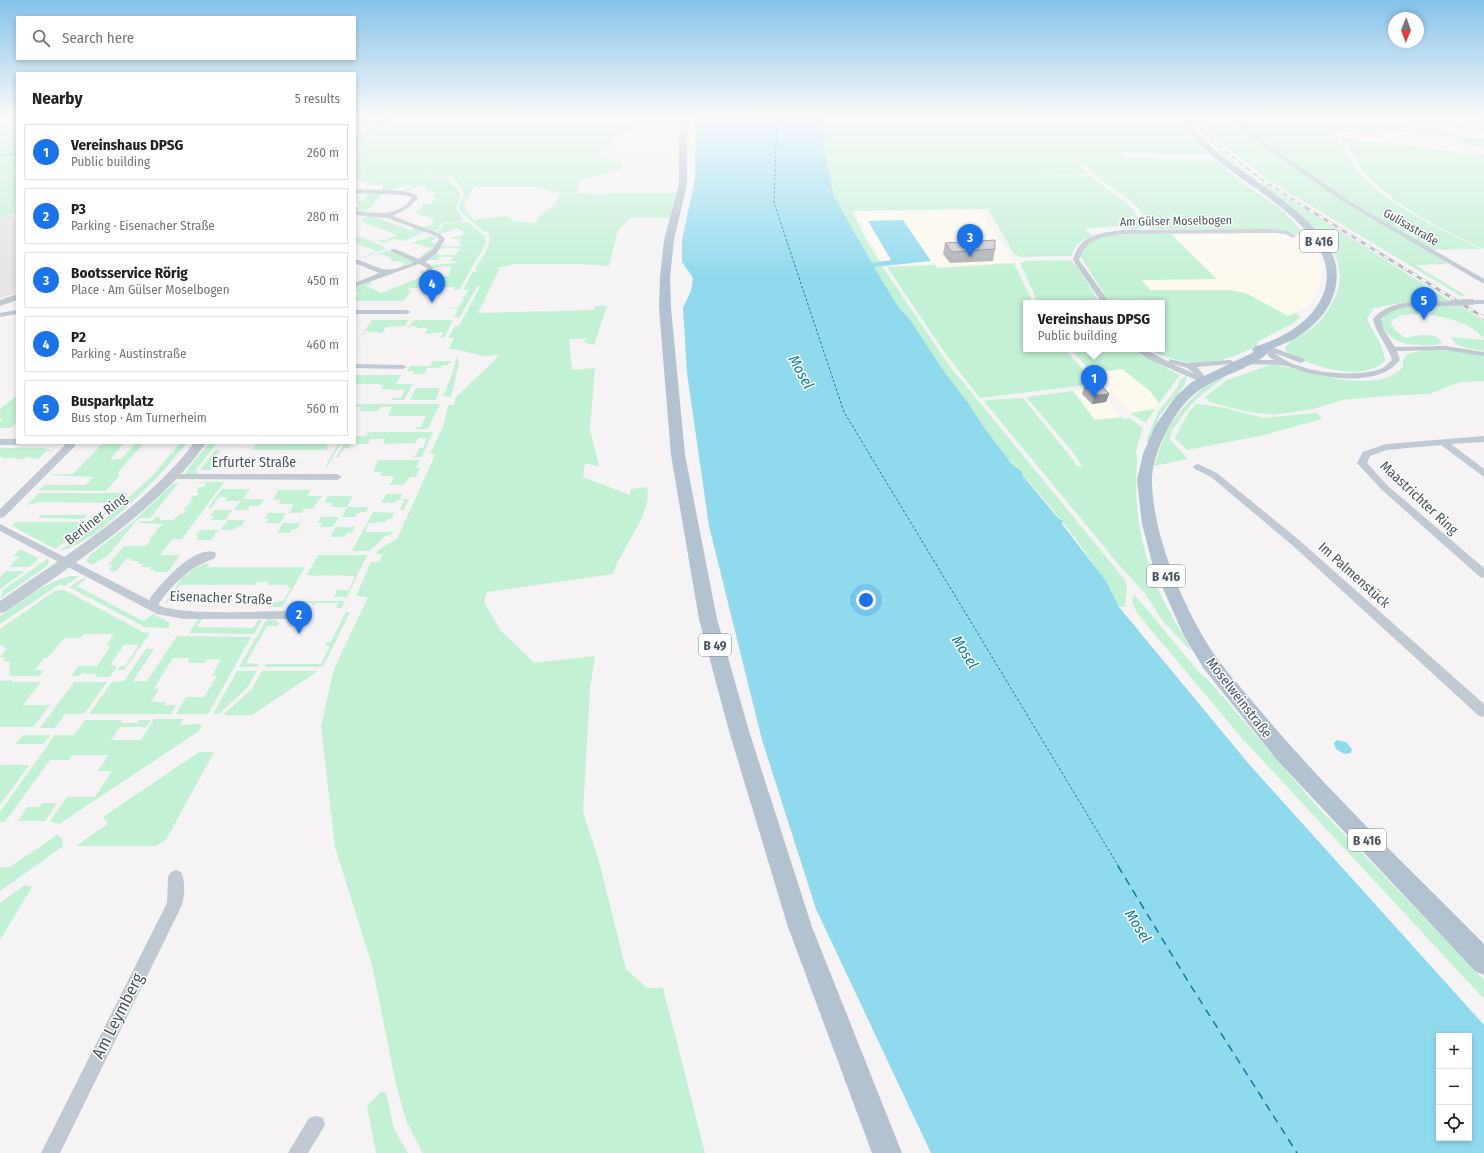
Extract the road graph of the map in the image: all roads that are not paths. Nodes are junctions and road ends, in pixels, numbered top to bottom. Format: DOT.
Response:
graph roads {
  1 [pos="683,169"];
  2 [pos="1233,169"];
  3 [pos="1299,169"];
  4 [pos="356,191"];
  5 [pos="356,213"];
  6 [pos="388,216"];
  7 [pos="1293,236"];
  8 [pos="393,250"];
  9 [pos="356,260"];
  10 [pos="420,261"];
  11 [pos="384,273"];
  12 [pos="424,280"];
  13 [pos="1484,282"];
  14 [pos="356,285"];
  15 [pos="16,297"];
  16 [pos="1104,300"];
  17 [pos="16,301"];
  18 [pos="0,302"];
  19 [pos="1484,302"];
  20 [pos="0,306"];
  21 [pos="16,306"];
  22 [pos="0,311"];
  23 [pos="16,312"];
  24 [pos="356,312"];
  25 [pos="407,312"];
  26 [pos="0,316"];
  27 [pos="1267,347"];
  28 [pos="1393,349"];
  29 [pos="1143,352"];
  30 [pos="1150,352"];
  31 [pos="1484,354"];
  32 [pos="1230,362"];
  33 [pos="1245,362"];
  34 [pos="1183,364"];
  35 [pos="1288,364"];
  36 [pos="356,366"];
  37 [pos="403,366"];
  38 [pos="1364,375"];
  39 [pos="1203,381"];
  40 [pos="1484,439"];
  41 [pos="0,442"];
  42 [pos="16,442"];
  43 [pos="1442,442"];
  44 [pos="70,444"];
  45 [pos="199,444"];
  46 [pos="1198,467"];
  47 [pos="1484,474"];
  48 [pos="172,477"];
  49 [pos="336,477"];
  50 [pos="0,515"];
  51 [pos="0,527"];
  52 [pos="211,555"];
  53 [pos="68,561"];
  54 [pos="1484,574"];
  55 [pos="152,605"];
  56 [pos="0,608"];
  57 [pos="289,615"];
  58 [pos="1484,712"];
  59 [pos="176,877"];
  60 [pos="1484,962"];
  61 [pos="316,1125"];
  62 [pos="50,1153"];
  63 [pos="297,1153"];
  64 [pos="887,1153"];
  1 -- 64 [label="main road, B 49"];
  2 -- 27 [label="main road, Moselweinstraße / B 416"];
  3 -- 13 [label="street, Gulisastraße"];
  4 -- 6 [label="street"];
  5 -- 6 [label="street"];
  6 -- 10 [label="street"];
  7 -- 16 [label="street, Am Gülser Moselbogen"];
  8 -- 10 [label="street"];
  9 -- 11 [label="street"];
  10 -- 11 [label="street"];
  10 -- 12 [label="street"];
  11 -- 14 [label="street"];
  15 -- 18 [label="street"];
  17 -- 20 [label="street"];
  19 -- 28 [label="street, bridge"];
  21 -- 22 [label="street"];
  23 -- 26 [label="street"];
  24 -- 25 [label="street"];
  27 -- 32 [label="main road, Moselweinstraße / B 416"];
  27 -- 33 [label="main road, Moselweinstraße / B 416"];
  27 -- 35 [label="street"];
  27 -- 38 [label="street"];
  28 -- 31 [label="street"];
  28 -- 38 [label="street"];
  29 -- 39 [label="street"];
  30 -- 34 [label="street"];
  32 -- 34 [label="street"];
  32 -- 39 [label="main road, Moselweinstraße / B 416"];
  33 -- 35 [label="street"];
  33 -- 39 [label="main road, Moselweinstraße / B 416"];
  34 -- 39 [label="street"];
  35 -- 38 [label="street"];
  36 -- 37 [label="street"];
  39 -- 60 [label="main road, Moselweinstraße / B 416"];
  40 -- 43 [label="street, Maastrichter Ring"];
  41 -- 42 [label="street"];
  43 -- 47 [label="street"];
  43 -- 54 [label="street, Maastrichter Ring"];
  44 -- 50 [label="street"];
  45 -- 48 [label="street, Berliner Ring"];
  46 -- 58 [label="street, Im Palmenstück"];
  48 -- 49 [label="street, Erfurter Straße"];
  48 -- 53 [label="street, Berliner Ring"];
  51 -- 53 [label="street, Eisenacher Straße"];
  52 -- 55 [label="street"];
  53 -- 55 [label="street, Eisenacher Straße"];
  53 -- 56 [label="street, Berliner Ring"];
  55 -- 57 [label="street, Eisenacher Straße"];
  59 -- 62 [label="street, Am Leymberg"];
  61 -- 63 [label="street"];
}
